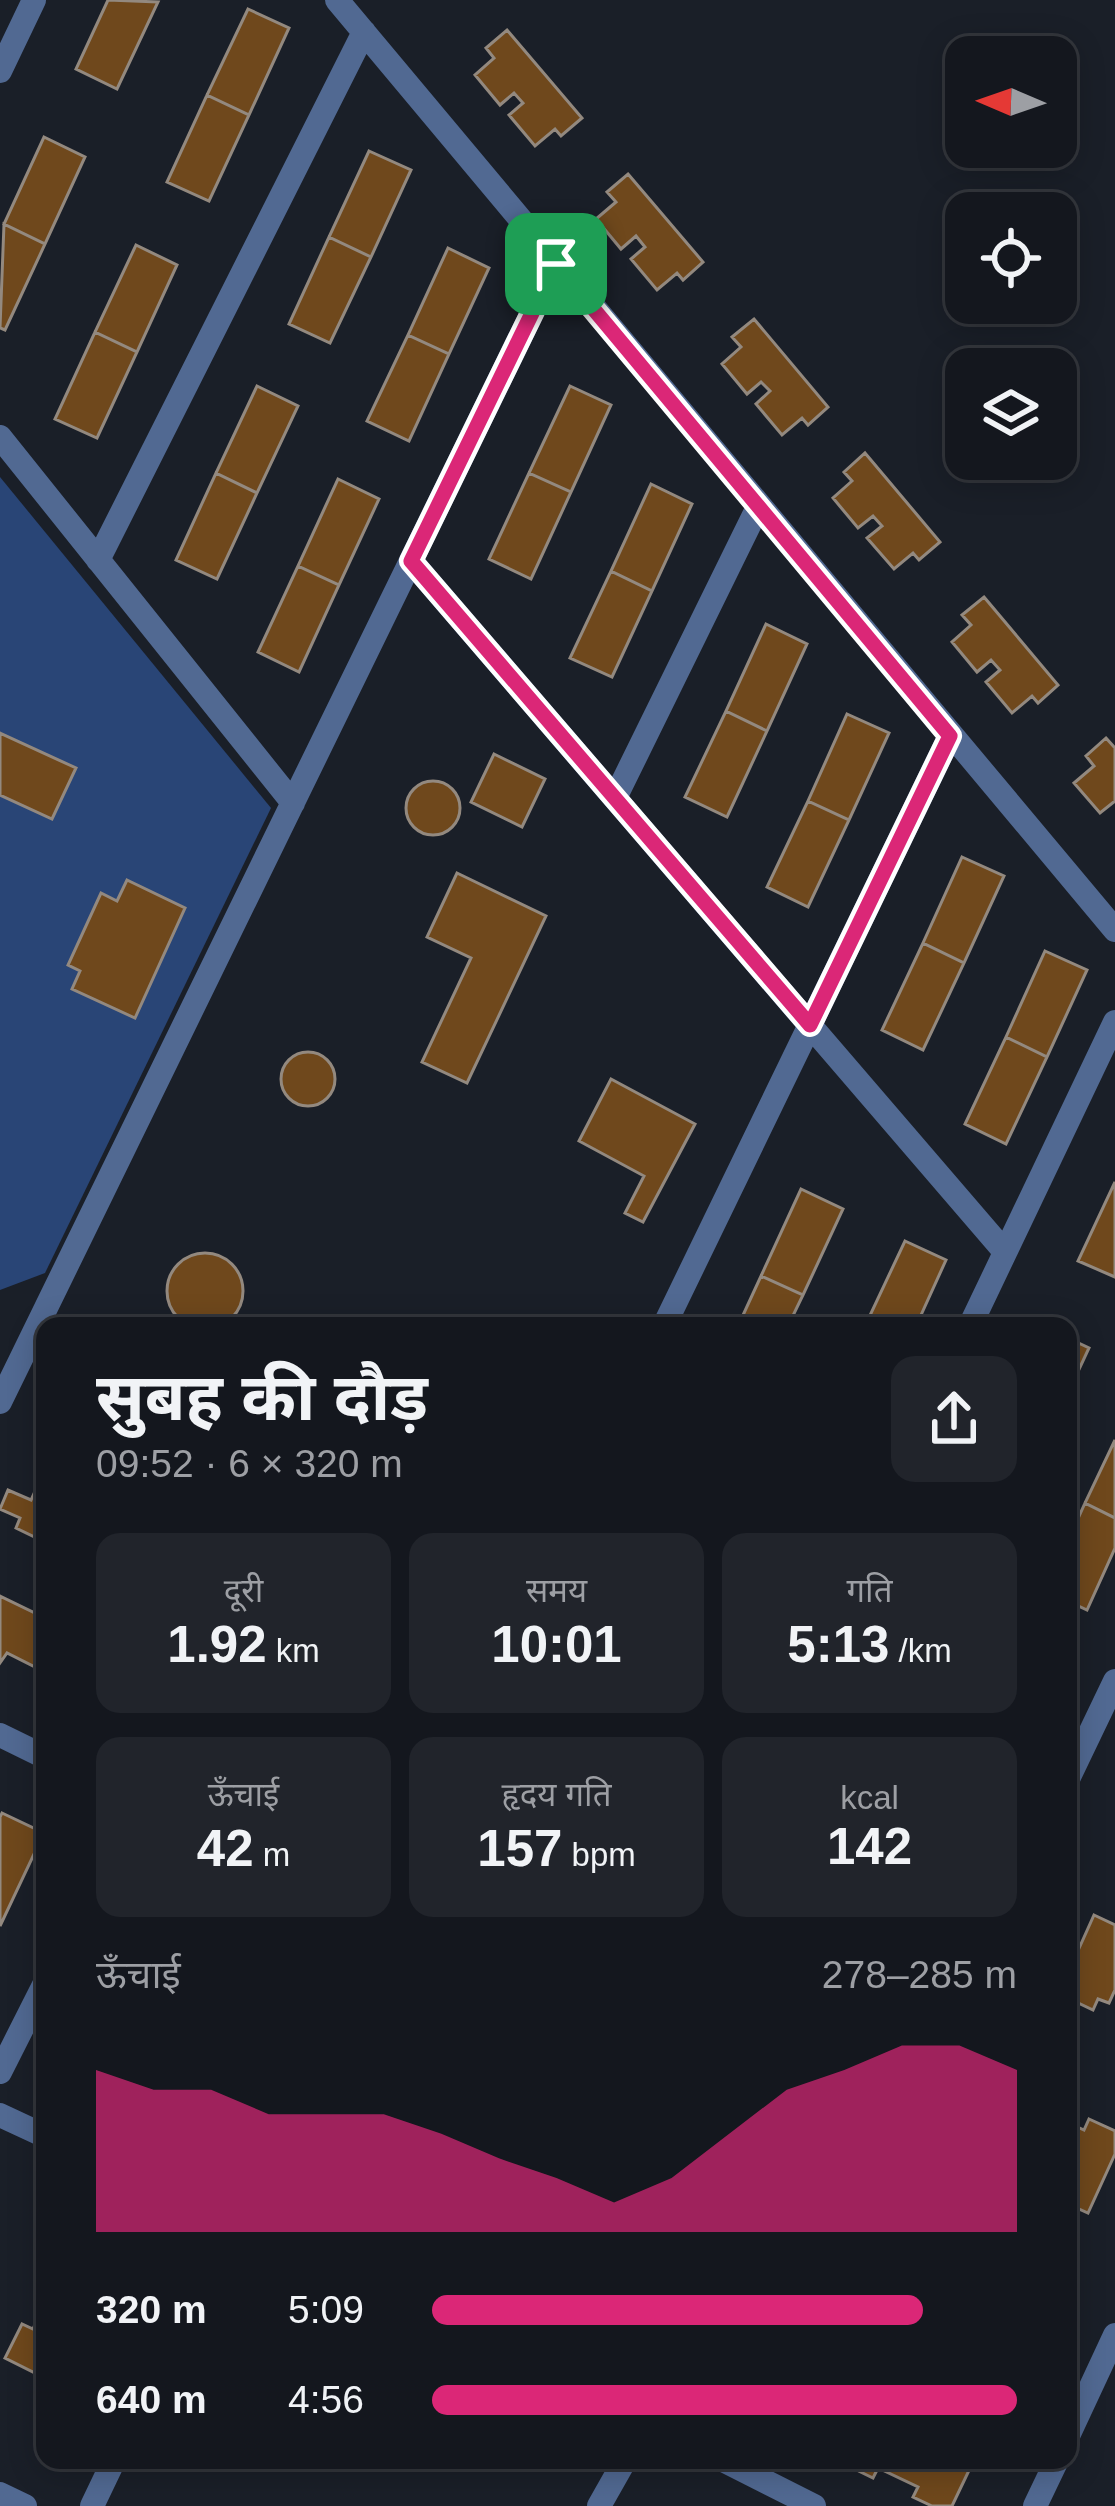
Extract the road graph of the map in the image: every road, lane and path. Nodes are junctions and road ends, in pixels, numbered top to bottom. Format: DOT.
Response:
graph roads {
  1 [pos="34,0"];
  2 [pos="337,0"];
  3 [pos="364,32"];
  4 [pos="0,71"];
  5 [pos="556,264"];
  6 [pos="0,437"];
  7 [pos="758,507"];
  8 [pos="98,560"];
  9 [pos="411,561"];
  10 [pos="950,736"];
  11 [pos="615,799"];
  12 [pos="293,803"];
  13 [pos="1115,930"];
  14 [pos="1115,1022"];
  15 [pos="810,1025"];
  16 [pos="1005,1252"];
  17 [pos="668,1317"];
  18 [pos="974,1317"];
  19 [pos="10,1356"];
  20 [pos="0,1402"];
  21 [pos="1115,1681"];
  22 [pos="0,1735"];
  23 [pos="36,1753"];
  24 [pos="1077,1760"];
  25 [pos="36,2001"];
  26 [pos="0,2072"];
  27 [pos="0,2115"];
  28 [pos="36,2132"];
  29 [pos="1115,2336"];
  30 [pos="1077,2417"];
  31 [pos="110,2469"];
  32 [pos="620,2469"];
  33 [pos="746,2469"];
  34 [pos="1053,2469"];
  35 [pos="0,2494"];
  36 [pos="25,2506"];
  37 [pos="92,2506"];
  38 [pos="599,2506"];
  39 [pos="814,2506"];
  40 [pos="1035,2506"];
  1 -- 4 [label="lane"];
  2 -- 3 [label="lane"];
  3 -- 5 [label="lane"];
  3 -- 8 [label="lane"];
  5 -- 7 [label="lane"];
  5 -- 9 [label="lane"];
  6 -- 8 [label="lane"];
  7 -- 10 [label="lane"];
  7 -- 11 [label="lane"];
  8 -- 12 [label="lane"];
  9 -- 11 [label="lane"];
  9 -- 12 [label="lane"];
  10 -- 13 [label="lane"];
  10 -- 15 [label="lane"];
  11 -- 15 [label="lane"];
  12 -- 19 [label="lane"];
  14 -- 16 [label="lane"];
  15 -- 16 [label="lane"];
  15 -- 17 [label="lane"];
  16 -- 18 [label="lane"];
  19 -- 20 [label="lane"];
  21 -- 24 [label="lane"];
  22 -- 23 [label="lane"];
  25 -- 26 [label="lane"];
  27 -- 28 [label="lane"];
  29 -- 30 [label="lane"];
  31 -- 37 [label="lane"];
  32 -- 38 [label="lane"];
  33 -- 39 [label="lane"];
  34 -- 40 [label="lane"];
  35 -- 36 [label="lane"];
}
